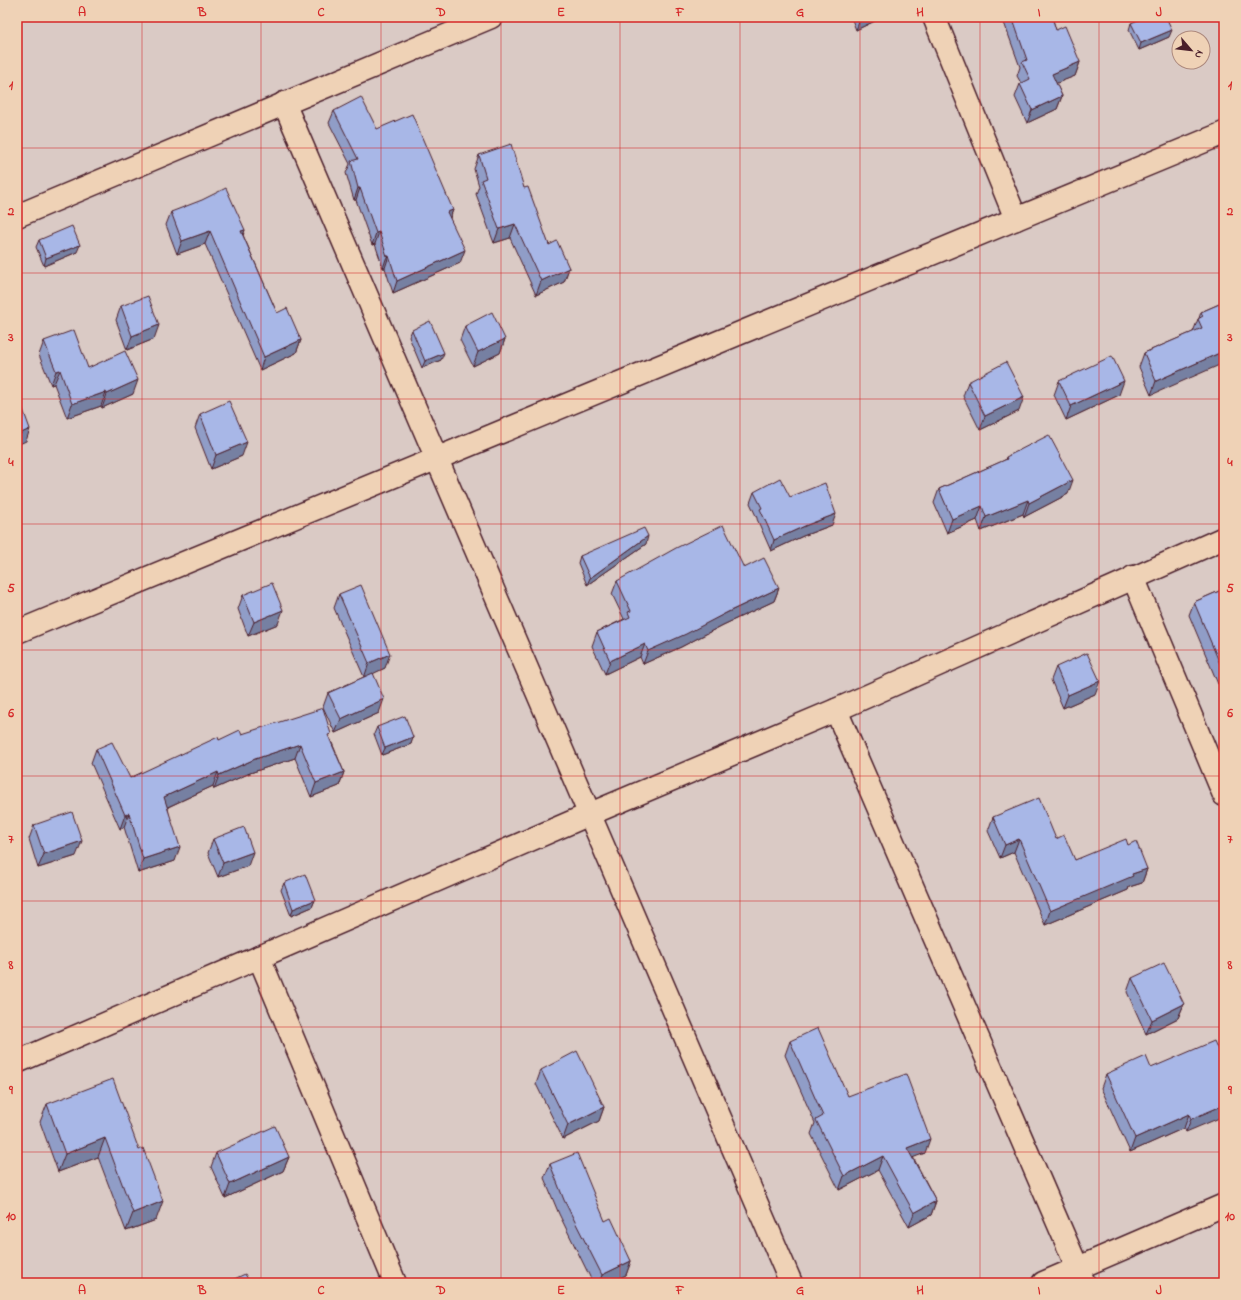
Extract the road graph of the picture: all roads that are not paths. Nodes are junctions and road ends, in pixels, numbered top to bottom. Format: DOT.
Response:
graph roads {
  1 [pos="491,17"];
  2 [pos="934,17"];
  3 [pos="284,103"];
  4 [pos="1224,134"];
  5 [pos="17,216"];
  6 [pos="1016,219"];
  7 [pos="437,458"];
  8 [pos="1224,538"];
  9 [pos="1133,577"];
  10 [pos="17,632"];
  11 [pos="836,710"];
  12 [pos="1224,795"];
  13 [pos="590,814"];
  14 [pos="260,957"];
  15 [pos="17,1062"];
  16 [pos="1224,1205"];
  17 [pos="1081,1276"];
  18 [pos="395,1283"];
  19 [pos="791,1283"];
  20 [pos="1043,1283"];
  1 -- 3 [label="street"];
  2 -- 6 [label="street"];
  3 -- 5 [label="street"];
  3 -- 7 [label="street"];
  4 -- 6 [label="street"];
  6 -- 7 [label="street"];
  7 -- 10 [label="street"];
  7 -- 13 [label="street"];
  8 -- 9 [label="street"];
  9 -- 11 [label="street"];
  9 -- 12 [label="street"];
  11 -- 13 [label="street"];
  11 -- 17 [label="street"];
  13 -- 14 [label="street"];
  13 -- 19 [label="street"];
  14 -- 15 [label="street"];
  14 -- 18 [label="street"];
  16 -- 17 [label="street"];
  17 -- 20 [label="street"];
}
